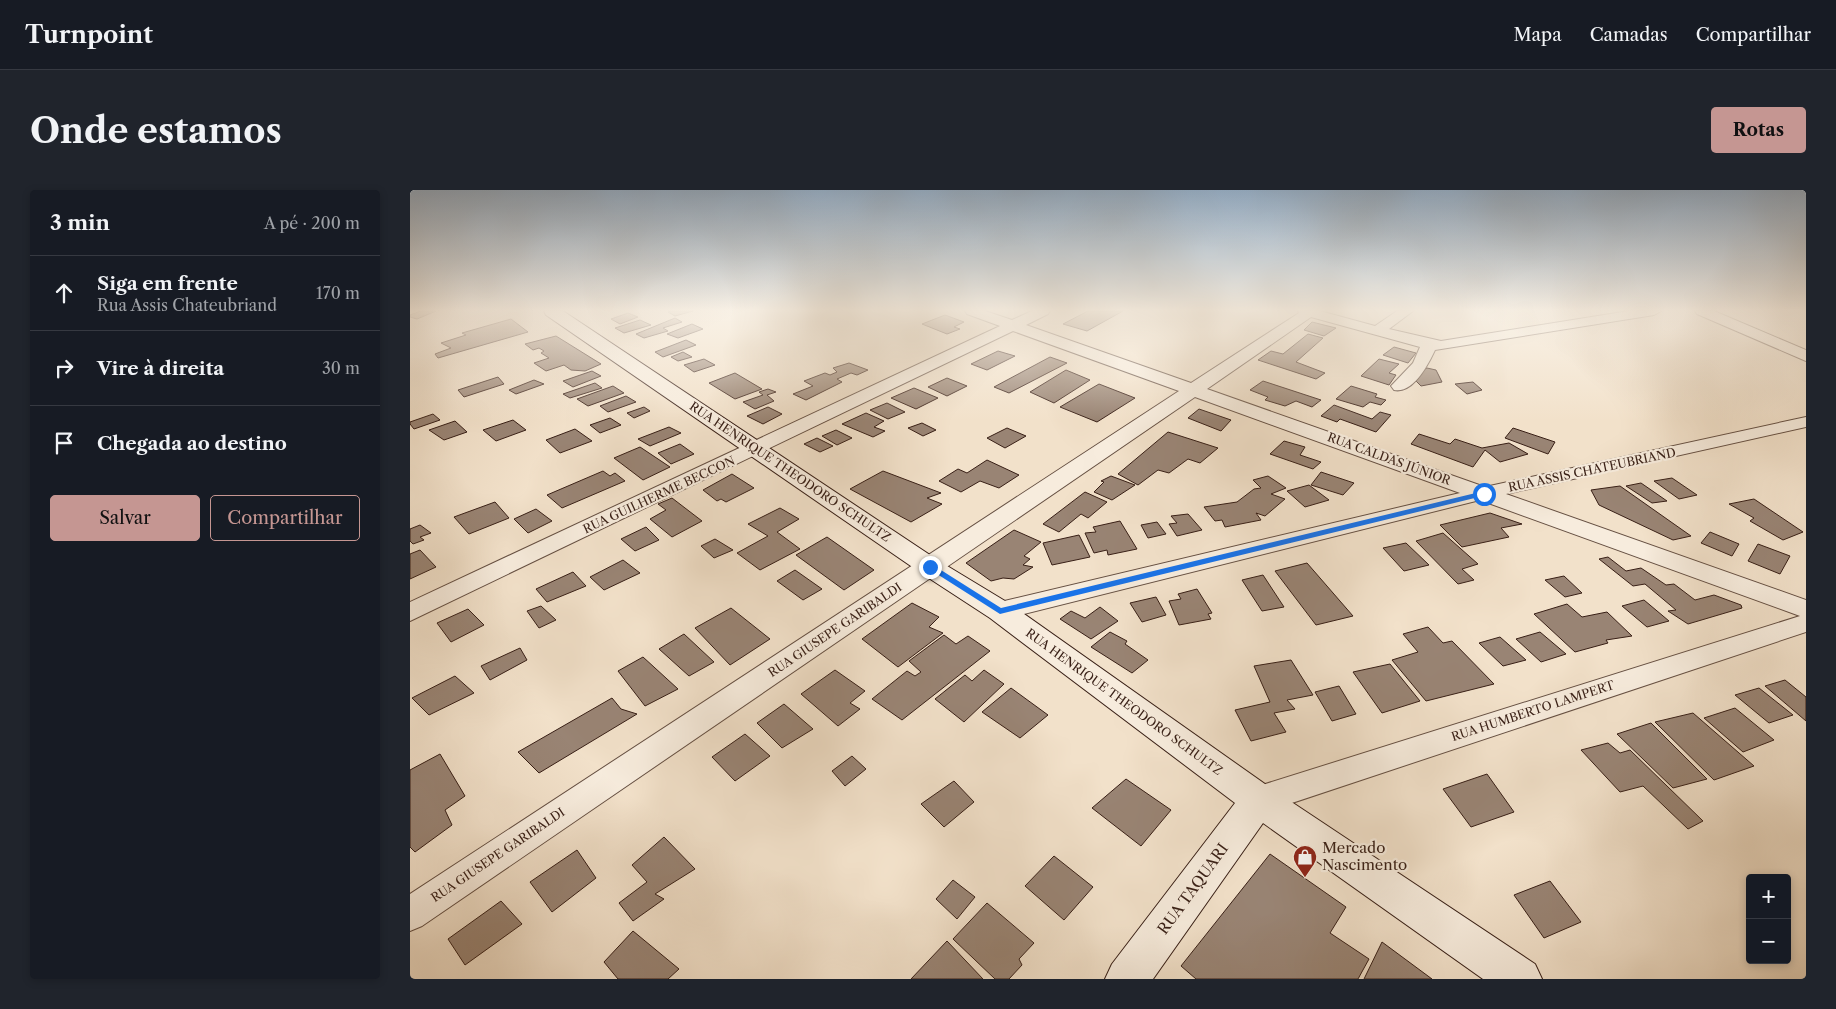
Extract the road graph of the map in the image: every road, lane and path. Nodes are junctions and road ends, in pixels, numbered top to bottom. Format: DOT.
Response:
graph roads {
  1 [pos="606,348"];
  2 [pos="965,348"];
  3 [pos="1077,348"];
  4 [pos="1253,348"];
  5 [pos="1428,348"];
  6 [pos="1787,348"];
  7 [pos="1806,356"];
  8 [pos="1400,386"];
  9 [pos="1192,388"];
  10 [pos="1806,422"];
  11 [pos="756,449"];
  12 [pos="1484,494"];
  13 [pos="930,567"];
  14 [pos="1806,609"];
  15 [pos="410,612"];
  16 [pos="1000,612"];
  17 [pos="1806,623"];
  18 [pos="1259,800"];
  19 [pos="410,914"];
  20 [pos="1127,979"];
  21 [pos="1520,979"];
  1 -- 11 [label="street, RUA HENRIQUE THEODORO SCHULTZ"];
  2 -- 11 [label="street, RUA GUILHERME BECCON"];
  3 -- 9 [label="street, RUA CALDAS JÚNIOR"];
  4 -- 9 [label="street, RUA GIUSEPE GARIBALDI"];
  5 -- 8 [label="street"];
  6 -- 7 [label="street"];
  9 -- 12 [label="street, RUA CALDAS JÚNIOR"];
  9 -- 13 [label="street, RUA GIUSEPE GARIBALDI"];
  10 -- 12 [label="street, RUA ASSIS CHATEUBRIAND"];
  11 -- 13 [label="street, RUA HENRIQUE THEODORO SCHULTZ"];
  11 -- 15 [label="street, RUA GUILHERME BECCON"];
  12 -- 14 [label="street, RUA CALDAS JÚNIOR"];
  12 -- 16 [label="street, RUA ASSIS CHATEUBRIAND"];
  13 -- 16 [label="street, RUA HENRIQUE THEODORO SCHULTZ"];
  13 -- 19 [label="street, RUA GIUSEPE GARIBALDI"];
  16 -- 18 [label="street, RUA HENRIQUE THEODORO SCHULTZ"];
  17 -- 18 [label="street, RUA HUMBERTO LAMPERT"];
  18 -- 20 [label="street, RUA TAQUARI"];
  18 -- 21 [label="street, RUA HENRIQUE THEODORO SCHULTZ"];
}
